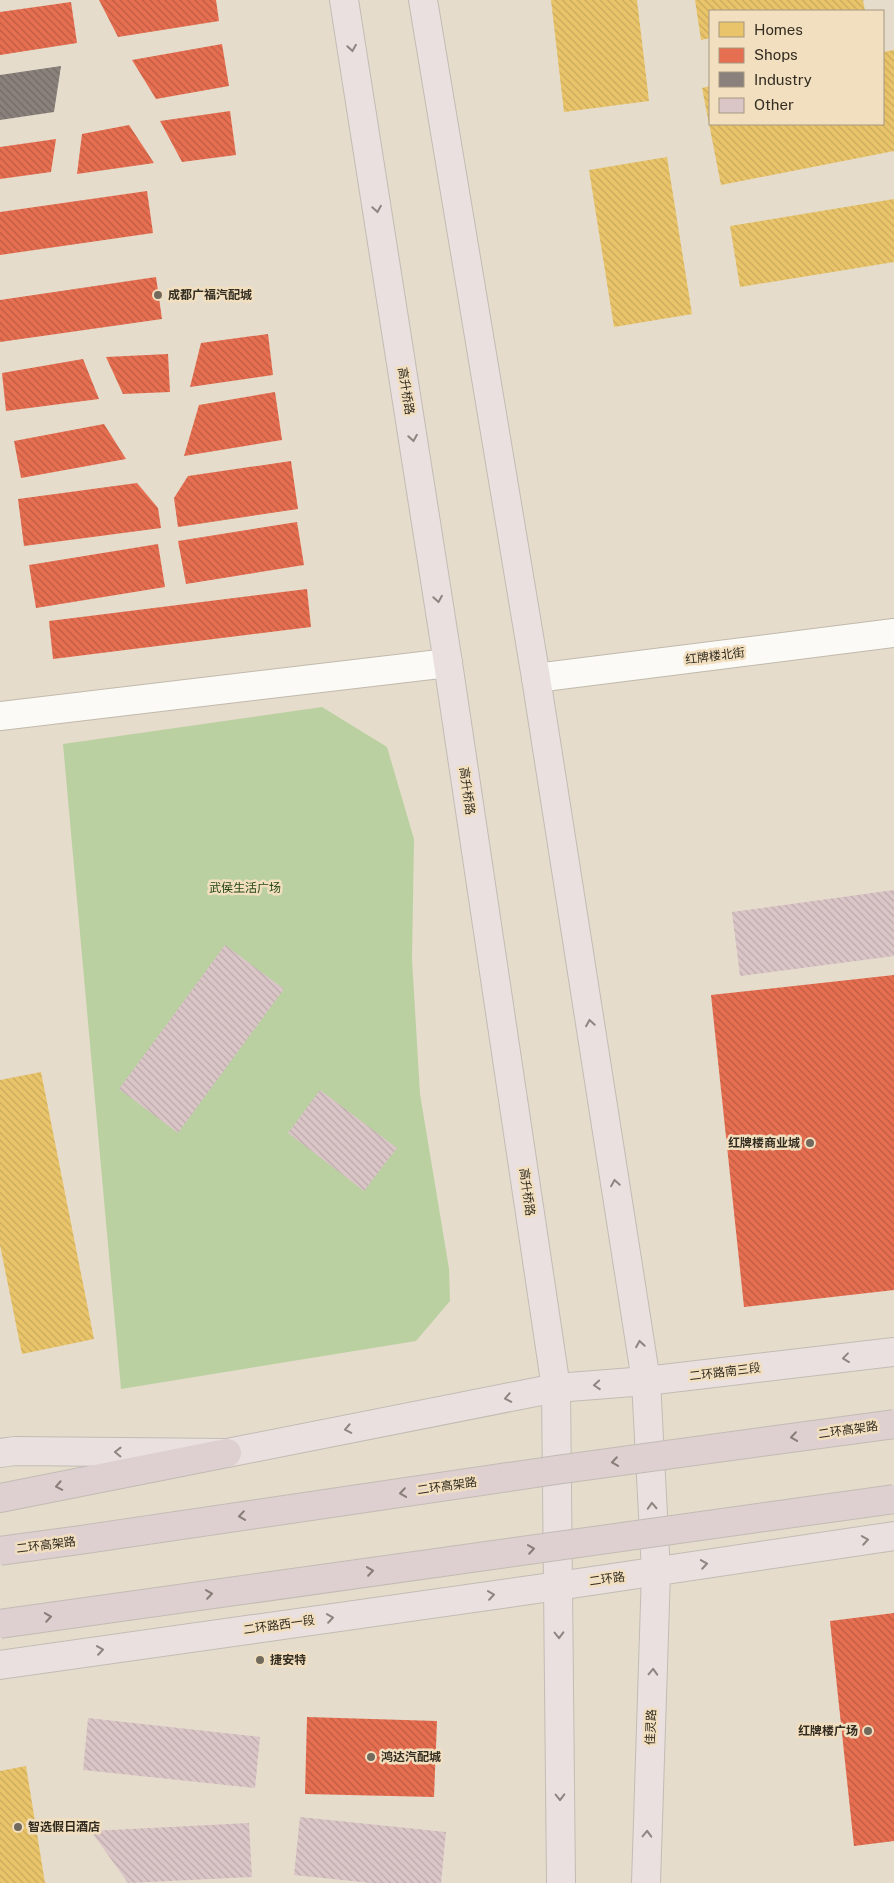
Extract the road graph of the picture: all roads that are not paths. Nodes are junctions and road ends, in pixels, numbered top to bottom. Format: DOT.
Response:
graph roads {
  1 [pos="344,0"];
  2 [pos="423,0"];
  3 [pos="894,633"];
  4 [pos="448,663"];
  5 [pos="536,678"];
  6 [pos="0,716"];
  7 [pos="894,1352"];
  8 [pos="646,1381"];
  9 [pos="556,1388"];
  10 [pos="894,1424"];
  11 [pos="0,1453"];
  12 [pos="227,1454"];
  13 [pos="0,1498"];
  14 [pos="894,1499"];
  15 [pos="894,1536"];
  16 [pos="0,1550"];
  17 [pos="656,1572"];
  18 [pos="558,1586"];
  19 [pos="0,1624"];
  20 [pos="0,1665"];
  21 [pos="561,1883"];
  22 [pos="646,1883"];
  1 -- 4 [label="main road, 高升桥路, one-way"];
  2 -- 5 [label="main road"];
  3 -- 5 [label="street, 红牌楼北街"];
  4 -- 6 [label="street"];
  4 -- 9 [label="main road, 高升桥路"];
  8 -- 5 [label="main road, one-way"];
  7 -- 8 [label="main road, 二环路南三段, one-way"];
  8 -- 9 [label="main road, 二环路南三段, one-way"];
  17 -- 8 [label="main road, one-way"];
  9 -- 12 [label="main road, one-way"];
  9 -- 18 [label="main road, 高升桥路"];
  10 -- 16 [label="highway, 二环高架路, one-way, bridge"];
  12 -- 11 [label="main road, one-way"];
  12 -- 13 [label="highway, one-way"];
  19 -- 14 [label="highway, one-way, bridge"];
  17 -- 15 [label="main road, one-way"];
  17 -- 18 [label="main road, 二环路"];
  22 -- 17 [label="main road, 佳灵路, one-way"];
  20 -- 18 [label="main road, 二环路西一段, one-way"];
  18 -- 21 [label="main road, one-way"];
}
